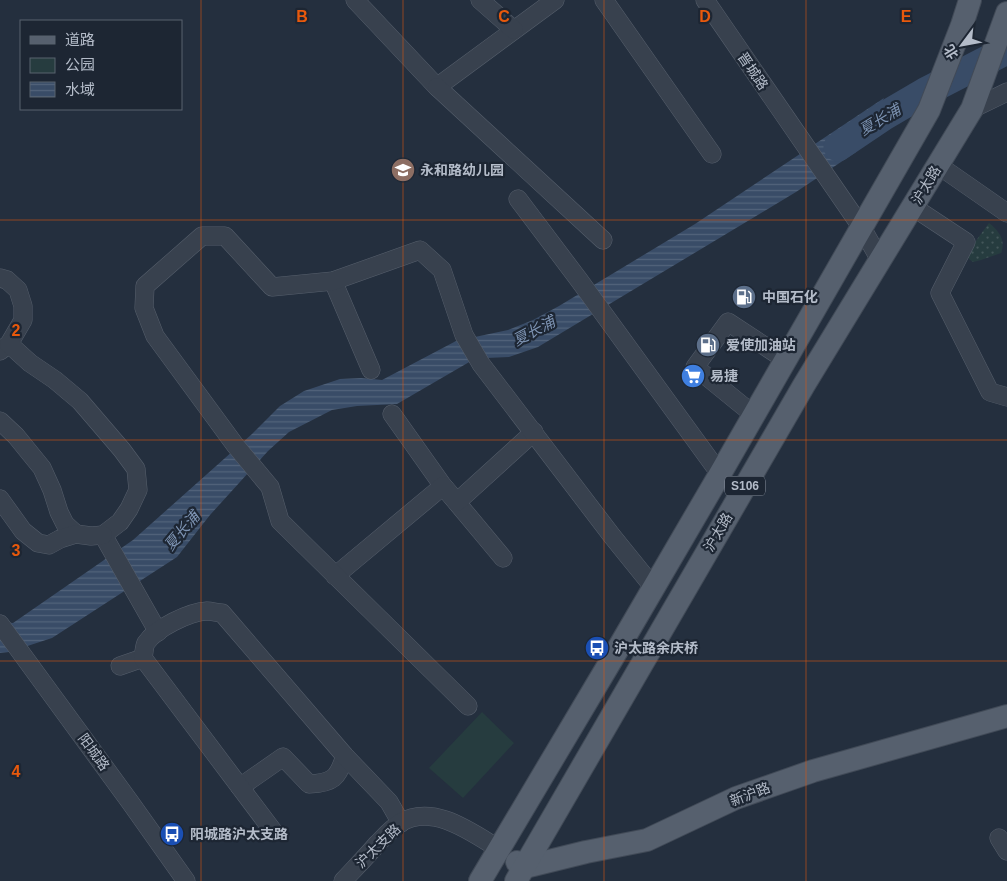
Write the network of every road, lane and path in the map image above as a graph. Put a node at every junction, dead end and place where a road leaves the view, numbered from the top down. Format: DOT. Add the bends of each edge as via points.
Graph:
graph roads {
  1 [pos="355,0"];
  2 [pos="480,0"];
  3 [pos="555,0"];
  4 [pos="604,0"];
  5 [pos="705,0"];
  6 [pos="970,0"];
  7 [pos="1006,15"];
  8 [pos="514,30"];
  9 [pos="437,87"];
  10 [pos="1007,92"];
  11 [pos="972,109"];
  12 [pos="712,154"];
  13 [pos="938,166"];
  14 [pos="518,199"];
  15 [pos="913,207"];
  16 [pos="1007,213"];
  17 [pos="862,228"];
  18 [pos="602,240"];
  19 [pos="880,260"];
  20 [pos="0,278"];
  21 [pos="333,281"];
  22 [pos="4,348"];
  23 [pos="786,360"];
  24 [pos="371,370"];
  25 [pos="1007,397"];
  26 [pos="392,414"];
  27 [pos="754,415"];
  28 [pos="0,421"];
  29 [pos="534,432"];
  30 [pos="720,474"];
  31 [pos="443,486"];
  32 [pos="0,499"];
  33 [pos="457,502"];
  34 [pos="76,534"];
  35 [pos="106,540"];
  36 [pos="502,558"];
  37 [pos="335,576"];
  38 [pos="654,588"];
  39 [pos="0,624"];
  40 [pos="158,632"];
  41 [pos="143,658"];
  42 [pos="120,666"];
  43 [pos="468,706"];
  44 [pos="1007,716"];
  45 [pos="345,756"];
  46 [pos="240,787"];
  47 [pos="401,823"];
  48 [pos="273,831"];
  49 [pos="499,849"];
  50 [pos="520,874"];
  51 [pos="186,881"];
  52 [pos="343,881"];
  53 [pos="480,881"];
  1 -- 9 [label="street"];
  2 -- 8 [label="street"];
  3 -- 8 [label="street"];
  4 -- 12 [label="street"];
  5 -- 17 [label="street, 晋城路"];
  6 -- 17 [label="main road, 沪太路 / S106" via="929,110"];
  7 -- 11 [label="main road, S106"];
  8 -- 9 [label="street"];
  9 -- 18 [label="street"];
  10 -- 11 [label="street"];
  11 -- 13 [label="main road, 沪太路 / S106"];
  13 -- 15 [label="main road, 沪太路 / S106"];
  13 -- 16 [label="street"];
  14 -- 30 [label="street"];
  15 -- 19 [label="main road, 沪太路 / S106"];
  15 -- 25 [label="street" via="966,242 940,293 990,392"];
  17 -- 19 [label="street"];
  17 -- 23 [label="main road, 沪太路 / S106"];
  19 -- 50 [label="main road, 沪太路 / S106" via="799,393"];
  20 -- 22 [label="street" via="18,290 23,306 23,320"];
  21 -- 24 [label="street"];
  21 -- 29 [label="street" via="420,250 442,270 464,335 481,364"];
  21 -- 37 [label="street" via="272,287 225,236 202,236 146,286 144,308 154,336 270,487 280,521"];
  22 -- 35 [label="street" via="55,380 80,401 136,469 138,490 129,509"];
  23 -- 27 [label="main road, 沪太路 / S106"];
  23 -- 27 [label="street" via="728,322 695,367"];
  26 -- 31 [label="street"];
  27 -- 30 [label="main road, 沪太路 / S106"];
  28 -- 34 [label="street" via="42,468 65,524"];
  29 -- 33 [label="street"];
  29 -- 38 [label="street"];
  30 -- 38 [label="main road, 沪太路 / S106"];
  31 -- 33 [label="street"];
  31 -- 37 [label="street"];
  32 -- 34 [label="street" via="23,531 38,543 49,545"];
  33 -- 36 [label="street"];
  34 -- 35 [label="street"];
  35 -- 40 [label="street"];
  37 -- 43 [label="street"];
  38 -- 49 [label="main road, 沪太路 / S106"];
  39 -- 51 [label="street, 阳城路"];
  40 -- 41 [label="street" via="145,644"];
  40 -- 45 [label="street" via="193,613 222,613"];
  41 -- 42 [label="street"];
  41 -- 46 [label="street"];
  44 -- 50 [label="main road, 新沪路" via="813,771 736,798 647,840 586,852"];
  45 -- 46 [label="street" via="341,769 324,784 310,784 283,757"];
  45 -- 47 [label="street" via="388,802"];
  46 -- 48 [label="street"];
  47 -- 49 [label="street, 沪太支路" via="414,818 446,820"];
  47 -- 52 [label="street, 沪太支路"];
  49 -- 50 [label="main road"];
  49 -- 53 [label="main road, 沪太路 / S106"];
}
